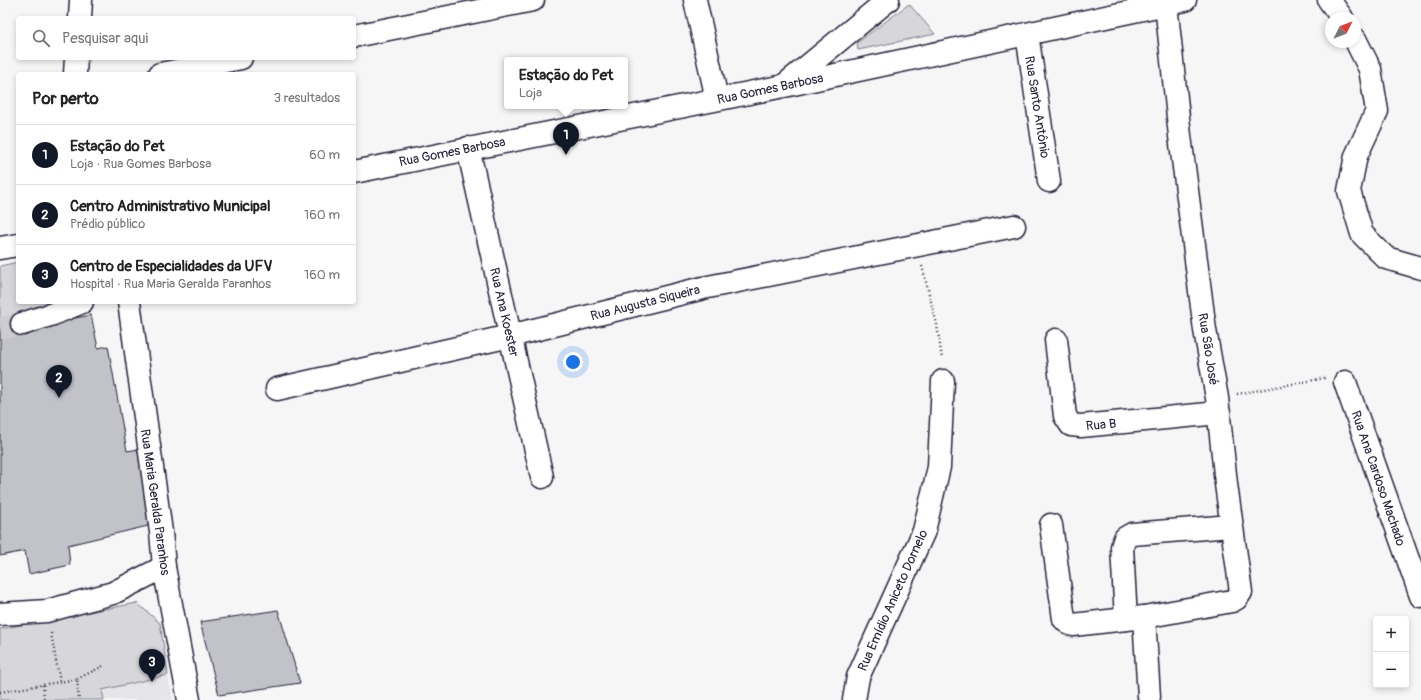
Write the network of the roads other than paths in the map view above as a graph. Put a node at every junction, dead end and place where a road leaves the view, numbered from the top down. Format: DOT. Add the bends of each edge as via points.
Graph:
graph roads {
  1 [pos="81,0"];
  2 [pos="533,0"];
  3 [pos="695,0"];
  4 [pos="888,0"];
  5 [pos="1329,0"];
  6 [pos="1176,2"];
  7 [pos="1338,12"];
  8 [pos="80,16"];
  9 [pos="1027,34"];
  10 [pos="356,36"];
  11 [pos="1360,48"];
  12 [pos="76,60"];
  13 [pos="231,60"];
  14 [pos="75,72"];
  15 [pos="171,72"];
  16 [pos="784,86"];
  17 [pos="717,99"];
  18 [pos="468,148"];
  19 [pos="356,172"];
  20 [pos="1049,181"];
  21 [pos="1014,226"];
  22 [pos="16,245"];
  23 [pos="0,248"];
  24 [pos="1421,268"];
  25 [pos="77,304"];
  26 [pos="128,304"];
  27 [pos="22,324"];
  28 [pos="510,336"];
  29 [pos="1056,340"];
  30 [pos="944,381"];
  31 [pos="1345,382"];
  32 [pos="277,389"];
  33 [pos="1218,405"];
  34 [pos="542,477"];
  35 [pos="1051,525"];
  36 [pos="1231,526"];
  37 [pos="164,568"];
  38 [pos="1421,596"];
  39 [pos="0,614"];
  40 [pos="1135,618"];
  41 [pos="1149,697"];
  42 [pos="190,700"];
  43 [pos="854,700"];
  1 -- 8 [label="street"];
  2 -- 10 [label="street"];
  3 -- 17 [label="street"];
  4 -- 16 [label="street"];
  5 -- 7 [label="street"];
  6 -- 9 [label="street, Rua Gomes Barbosa"];
  6 -- 33 [label="street, Rua São José" via="1180,136 1205,330"];
  9 -- 16 [label="street, Rua Gomes Barbosa"];
  9 -- 20 [label="street, Rua Santo Antônio"];
  11 -- 24 [label="street" via="1370,69 1377,111 1356,156 1349,191 1362,234 1386,258"];
  12 -- 14 [label="street"];
  13 -- 15 [label="street"];
  16 -- 17 [label="street, Rua Gomes Barbosa"];
  17 -- 18 [label="street, Rua Gomes Barbosa"];
  18 -- 19 [label="street, Rua Gomes Barbosa"];
  18 -- 28 [label="street, Rua Ana Koester"];
  21 -- 28 [label="street, Rua Augusta Siqueira" via="703,288"];
  22 -- 23 [label="street"];
  25 -- 27 [label="street"];
  26 -- 37 [label="street, Rua Maria Geralda Paranhos"];
  28 -- 32 [label="street, Rua Augusta Siqueira"];
  28 -- 34 [label="street, Rua Ana Koester"];
  29 -- 33 [label="street, Rua B" via="1064,416 1071,425 1081,426"];
  30 -- 43 [label="street, Rua Emídio Aniceto Dornelo" via="939,467 924,531 858,678"];
  31 -- 38 [label="street, Rua Ana Cardoso Machado"];
  33 -- 36 [label="street, Rua São José"];
  35 -- 40 [label="street, Rua São José" via="1064,619 1073,625"];
  36 -- 40 [label="street, Rua São José" via="1241,592 1237,598"];
  36 -- 40 [label="street" via="1132,534 1125,538 1122,547"];
  37 -- 39 [label="street" via="113,593 47,611"];
  37 -- 42 [label="street, Rua Maria Geralda Paranhos"];
  40 -- 41 [label="street"];
}
